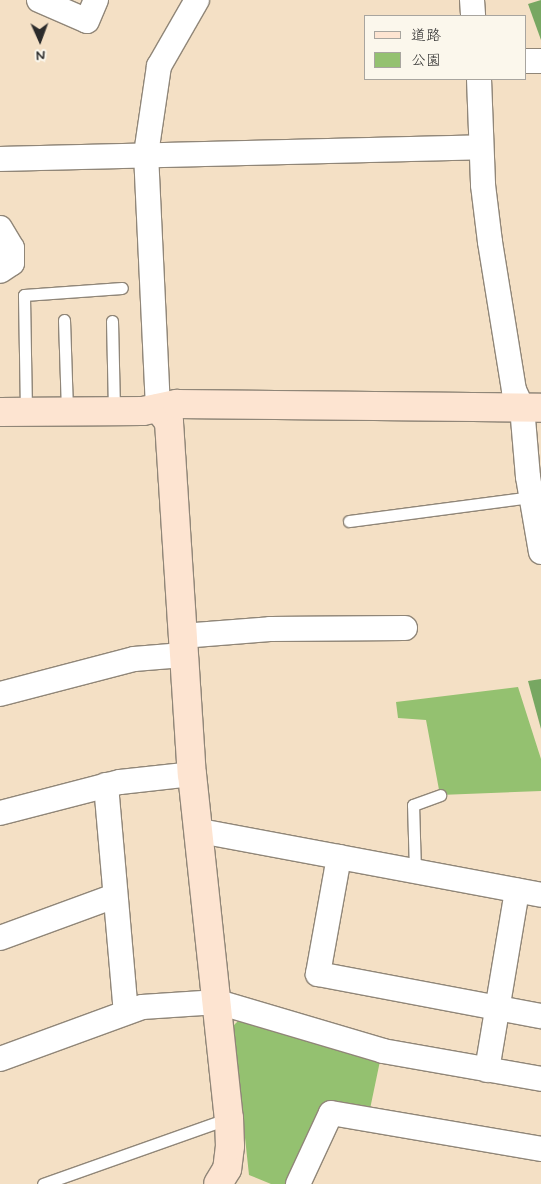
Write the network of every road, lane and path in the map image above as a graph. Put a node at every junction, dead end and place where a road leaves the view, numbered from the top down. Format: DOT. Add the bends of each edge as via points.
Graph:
graph roads {
  1 [pos="39,0"];
  2 [pos="96,0"];
  3 [pos="197,0"];
  4 [pos="472,0"];
  5 [pos="473,15"];
  6 [pos="526,61"];
  7 [pos="541,61"];
  8 [pos="479,80"];
  9 [pos="481,147"];
  10 [pos="146,154"];
  11 [pos="0,159"];
  12 [pos="0,228"];
  13 [pos="0,271"];
  14 [pos="122,288"];
  15 [pos="64,320"];
  16 [pos="112,321"];
  17 [pos="158,408"];
  18 [pos="532,408"];
  19 [pos="67,411"];
  20 [pos="114,411"];
  21 [pos="13,412"];
  22 [pos="532,497"];
  23 [pos="349,521"];
  24 [pos="539,524"];
  25 [pos="541,552"];
  26 [pos="405,628"];
  27 [pos="182,645"];
  28 [pos="0,694"];
  29 [pos="192,774"];
  30 [pos="106,785"];
  31 [pos="440,795"];
  32 [pos="0,813"];
  33 [pos="200,831"];
  34 [pos="339,857"];
  35 [pos="415,871"];
  36 [pos="517,890"];
  37 [pos="541,895"];
  38 [pos="115,896"];
  39 [pos="0,938"];
  40 [pos="218,1002"];
  41 [pos="497,1008"];
  42 [pos="126,1012"];
  43 [pos="541,1016"];
  44 [pos="0,1059"];
  45 [pos="487,1070"];
  46 [pos="541,1078"];
  47 [pos="229,1118"];
  48 [pos="541,1149"];
  49 [pos="43,1184"];
  50 [pos="218,1184"];
  51 [pos="298,1184"];
  1 -- 2 [label="street" via="87,20"];
  3 -- 10 [label="street" via="159,66"];
  4 -- 5 [label="street"];
  6 -- 7 [label="street"];
  8 -- 9 [label="street"];
  9 -- 10 [label="street"];
  9 -- 18 [label="street" via="490,242 514,390"];
  10 -- 11 [label="street"];
  10 -- 17 [label="street"];
  12 -- 13 [label="street" via="12,248 12,263"];
  14 -- 21 [label="lane" via="24,295"];
  15 -- 19 [label="lane"];
  16 -- 20 [label="lane"];
  17 -- 18 [label="street" via="177,404"];
  17 -- 20 [label="street"];
  17 -- 27 [label="street" via="169,422"];
  18 -- 22 [label="street"];
  19 -- 20 [label="street"];
  19 -- 21 [label="street"];
  22 -- 23 [label="lane"];
  22 -- 24 [label="street"];
  24 -- 25 [label="street"];
  26 -- 27 [label="street" via="270,629"];
  27 -- 28 [label="street"];
  27 -- 29 [label="street"];
  29 -- 30 [label="street"];
  29 -- 33 [label="street"];
  30 -- 32 [label="street"];
  30 -- 38 [label="street"];
  31 -- 35 [label="lane" via="413,805"];
  33 -- 34 [label="street"];
  33 -- 40 [label="street"];
  34 -- 35 [label="street"];
  34 -- 41 [label="street" via="318,974"];
  35 -- 36 [label="street"];
  36 -- 37 [label="street"];
  36 -- 41 [label="street"];
  38 -- 39 [label="street"];
  38 -- 42 [label="street"];
  40 -- 42 [label="street" via="142,1007"];
  40 -- 45 [label="street" via="383,1051"];
  40 -- 47 [label="street"];
  41 -- 43 [label="street"];
  41 -- 45 [label="street"];
  42 -- 44 [label="street"];
  45 -- 46 [label="street"];
  47 -- 49 [label="lane"];
  47 -- 50 [label="street" via="227,1169"];
  48 -- 51 [label="street" via="331,1113"];
}
